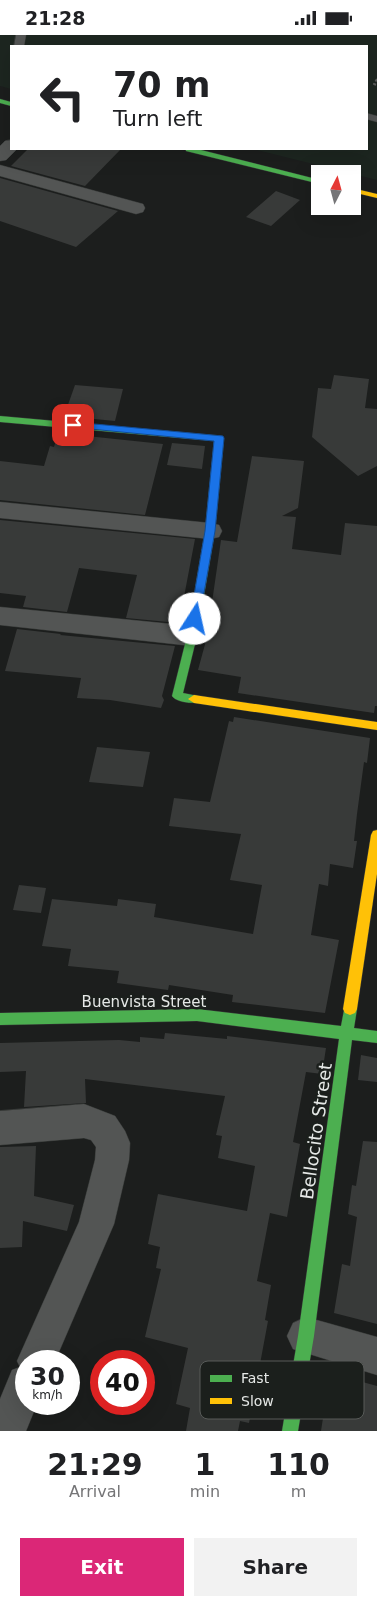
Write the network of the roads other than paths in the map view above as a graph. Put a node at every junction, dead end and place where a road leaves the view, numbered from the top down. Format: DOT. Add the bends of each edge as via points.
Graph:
graph roads {
  1 [pos="10,146"];
  2 [pos="193,150"];
  3 [pos="0,156"];
  4 [pos="0,170"];
  5 [pos="311,180"];
  6 [pos="361,192"];
  7 [pos="377,196"];
  8 [pos="136,208"];
  9 [pos="0,419"];
  10 [pos="0,510"];
  11 [pos="210,531"];
  12 [pos="0,616"];
  13 [pos="192,636"];
  14 [pos="377,726"];
  15 [pos="377,835"];
  16 [pos="0,1019"];
  17 [pos="346,1032"];
  18 [pos="377,1037"];
  19 [pos="0,1129"];
  20 [pos="306,1336"];
  21 [pos="41,1350"];
  22 [pos="377,1356"];
  23 [pos="302,1361"];
  24 [pos="15,1410"];
  25 [pos="6,1431"];
  1 -- 3 [label="street"];
  2 -- 5 [label="street"];
  4 -- 8 [label="street"];
  6 -- 7 [label="street"];
  9 -- 11 [label="street" via="219,438"];
  10 -- 11 [label="street"];
  11 -- 13 [label="street"];
  12 -- 13 [label="street"];
  13 -- 14 [label="street" via="177,696"];
  15 -- 17 [label="street, Bellocito Street"];
  16 -- 17 [label="street, Buenvista Street" via="197,1015"];
  17 -- 18 [label="street, Buenvista Street"];
  17 -- 20 [label="street, Bellocito Street"];
  19 -- 21 [label="street" via="84,1121 103,1128 112,1143 112,1159 96,1224"];
  20 -- 22 [label="street"];
  20 -- 23 [label="street, Bellocito Street"];
  24 -- 25 [label="street"];
}
